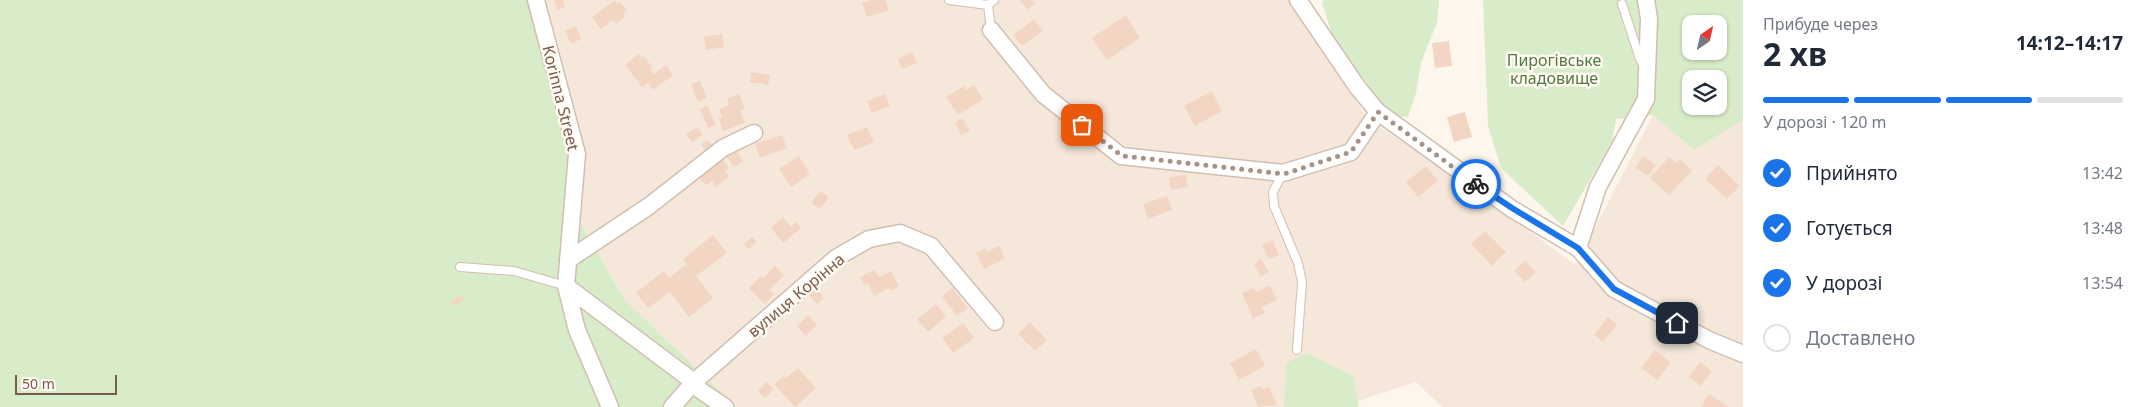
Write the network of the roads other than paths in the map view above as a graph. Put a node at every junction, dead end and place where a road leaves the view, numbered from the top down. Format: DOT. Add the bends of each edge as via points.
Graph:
graph roads {
  1 [pos="536,0"];
  2 [pos="949,0"];
  3 [pos="1298,0"];
  4 [pos="1646,0"];
  5 [pos="991,3"];
  6 [pos="1622,4"];
  7 [pos="992,30"];
  8 [pos="1648,69"];
  9 [pos="1378,112"];
  10 [pos="754,133"];
  11 [pos="1284,174"];
  12 [pos="1578,248"];
  13 [pos="568,260"];
  14 [pos="460,267"];
  15 [pos="566,286"];
  16 [pos="995,322"];
  17 [pos="1297,350"];
  18 [pos="1743,354"];
  19 [pos="694,382"];
  20 [pos="610,407"];
  21 [pos="672,407"];
  22 [pos="726,407"];
  1 -- 13 [label="street, Korinna Street" via="577,154"];
  2 -- 5 [label="lane"];
  3 -- 9 [label="street"];
  4 -- 8 [label="street" via="1650,18"];
  5 -- 7 [label="lane"];
  6 -- 8 [label="lane" via="1640,59"];
  7 -- 11 [label="street" via="1043,94 1122,156"];
  8 -- 12 [label="street" via="1646,99 1598,187"];
  9 -- 11 [label="street" via="1351,152"];
  9 -- 12 [label="street" via="1512,208"];
  10 -- 13 [label="street" via="723,148 649,206"];
  11 -- 17 [label="lane" via="1273,192 1274,206 1298,263 1302,282"];
  12 -- 18 [label="street" via="1614,289 1709,340"];
  13 -- 15 [label="street, Korinna Street"];
  14 -- 15 [label="lane" via="514,271"];
  15 -- 19 [label="street"];
  15 -- 20 [label="street, Korinna Street" via="576,330"];
  16 -- 19 [label="street, вулиця Корінна" via="931,246 900,233 877,237 836,258"];
  19 -- 21 [label="street, вулиця Корінна"];
  19 -- 22 [label="street" via="700,390"];
}
